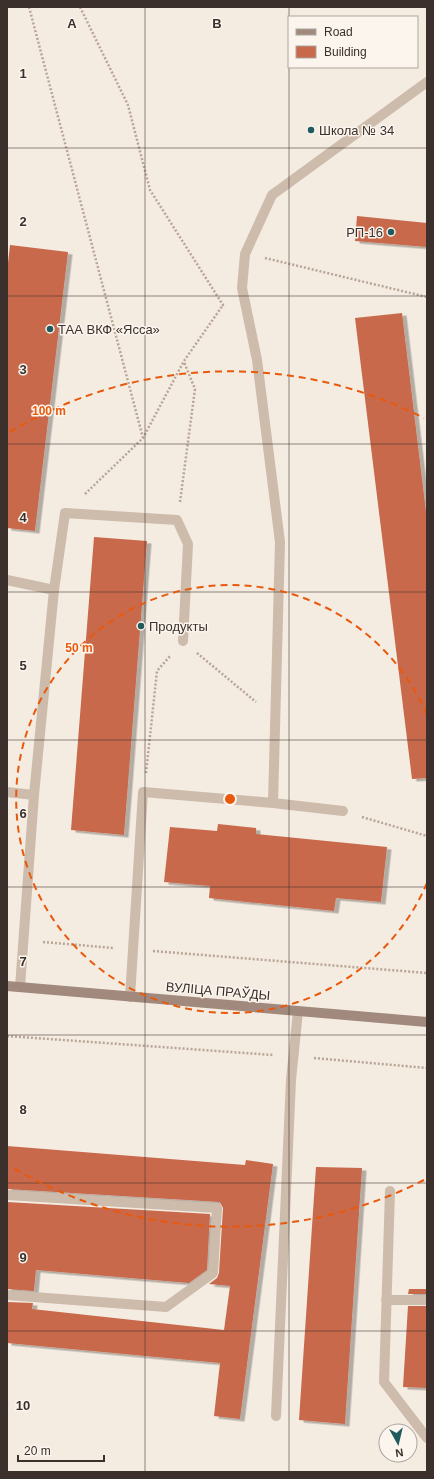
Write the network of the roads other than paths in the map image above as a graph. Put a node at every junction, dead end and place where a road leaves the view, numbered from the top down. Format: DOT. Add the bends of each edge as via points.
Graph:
graph roads {
  1 [pos="427,82"];
  2 [pos="7,580"];
  3 [pos="54,590"];
  4 [pos="183,641"];
  5 [pos="7,792"];
  6 [pos="34,795"];
  7 [pos="272,803"];
  8 [pos="343,811"];
  9 [pos="7,986"];
  10 [pos="20,987"];
  11 [pos="130,997"];
  12 [pos="298,1011"];
  13 [pos="427,1022"];
  14 [pos="390,1191"];
  15 [pos="7,1195"];
  16 [pos="7,1295"];
  17 [pos="386,1300"];
  18 [pos="427,1300"];
  19 [pos="276,1416"];
  20 [pos="427,1438"];
  1 -- 7 [label="lane" via="272,194 245,254 242,288 257,360 280,542"];
  2 -- 3 [label="lane"];
  3 -- 4 [label="lane" via="65,513 178,520 188,544"];
  3 -- 6 [label="lane"];
  5 -- 6 [label="lane"];
  6 -- 10 [label="lane"];
  7 -- 8 [label="lane"];
  7 -- 11 [label="lane" via="143,792"];
  9 -- 10 [label="main road, ВУЛІЦА ПРАЎДЫ"];
  10 -- 11 [label="main road, ВУЛІЦА ПРАЎДЫ"];
  11 -- 12 [label="main road, ВУЛІЦА ПРАЎДЫ"];
  12 -- 13 [label="main road, ВУЛІЦА ПРАЎДЫ"];
  12 -- 19 [label="lane" via="291,1080"];
  14 -- 17 [label="lane"];
  15 -- 16 [label="lane" via="217,1208 213,1273 166,1307"];
  17 -- 18 [label="lane"];
  17 -- 20 [label="lane" via="384,1382"];
}
